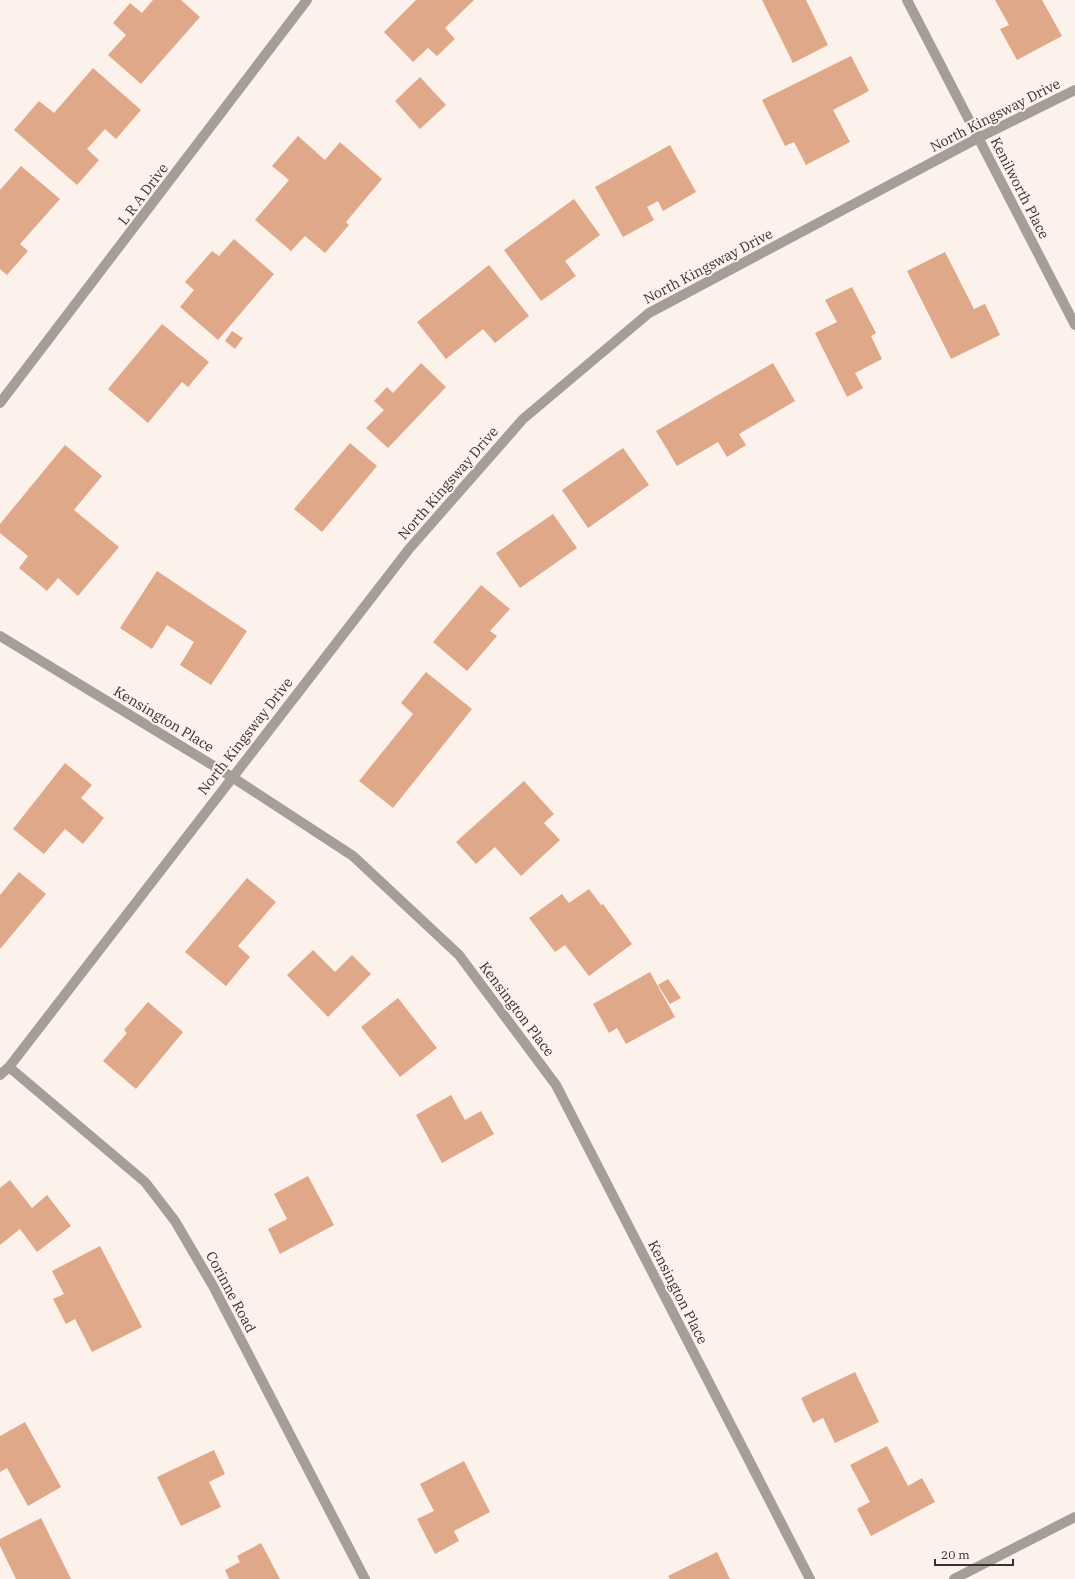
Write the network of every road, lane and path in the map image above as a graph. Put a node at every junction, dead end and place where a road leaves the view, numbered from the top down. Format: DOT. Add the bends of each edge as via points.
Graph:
graph roads {
  1 [pos="307,0"];
  2 [pos="907,0"];
  3 [pos="1075,90"];
  4 [pos="978,138"];
  5 [pos="1075,325"];
  6 [pos="0,403"];
  7 [pos="0,636"];
  8 [pos="232,776"];
  9 [pos="9,1067"];
  10 [pos="0,1075"];
  11 [pos="1075,1517"];
  12 [pos="365,1579"];
  13 [pos="810,1579"];
  14 [pos="954,1579"];
  1 -- 6 [label="street, L R A Drive"];
  2 -- 4 [label="street, Kenilworth Place"];
  3 -- 4 [label="street, North Kingsway Drive"];
  4 -- 5 [label="street, Kenilworth Place"];
  4 -- 8 [label="street, North Kingsway Drive" via="649,313 523,419 409,549"];
  7 -- 8 [label="street, Kensington Place"];
  8 -- 9 [label="street, North Kingsway Drive"];
  8 -- 13 [label="street, Kensington Place" via="352,856 459,954 556,1085"];
  9 -- 10 [label="street, North Kingsway Drive"];
  9 -- 12 [label="street, Corinne Road" via="146,1182 175,1220 213,1286"];
  11 -- 14 [label="street"];
}
